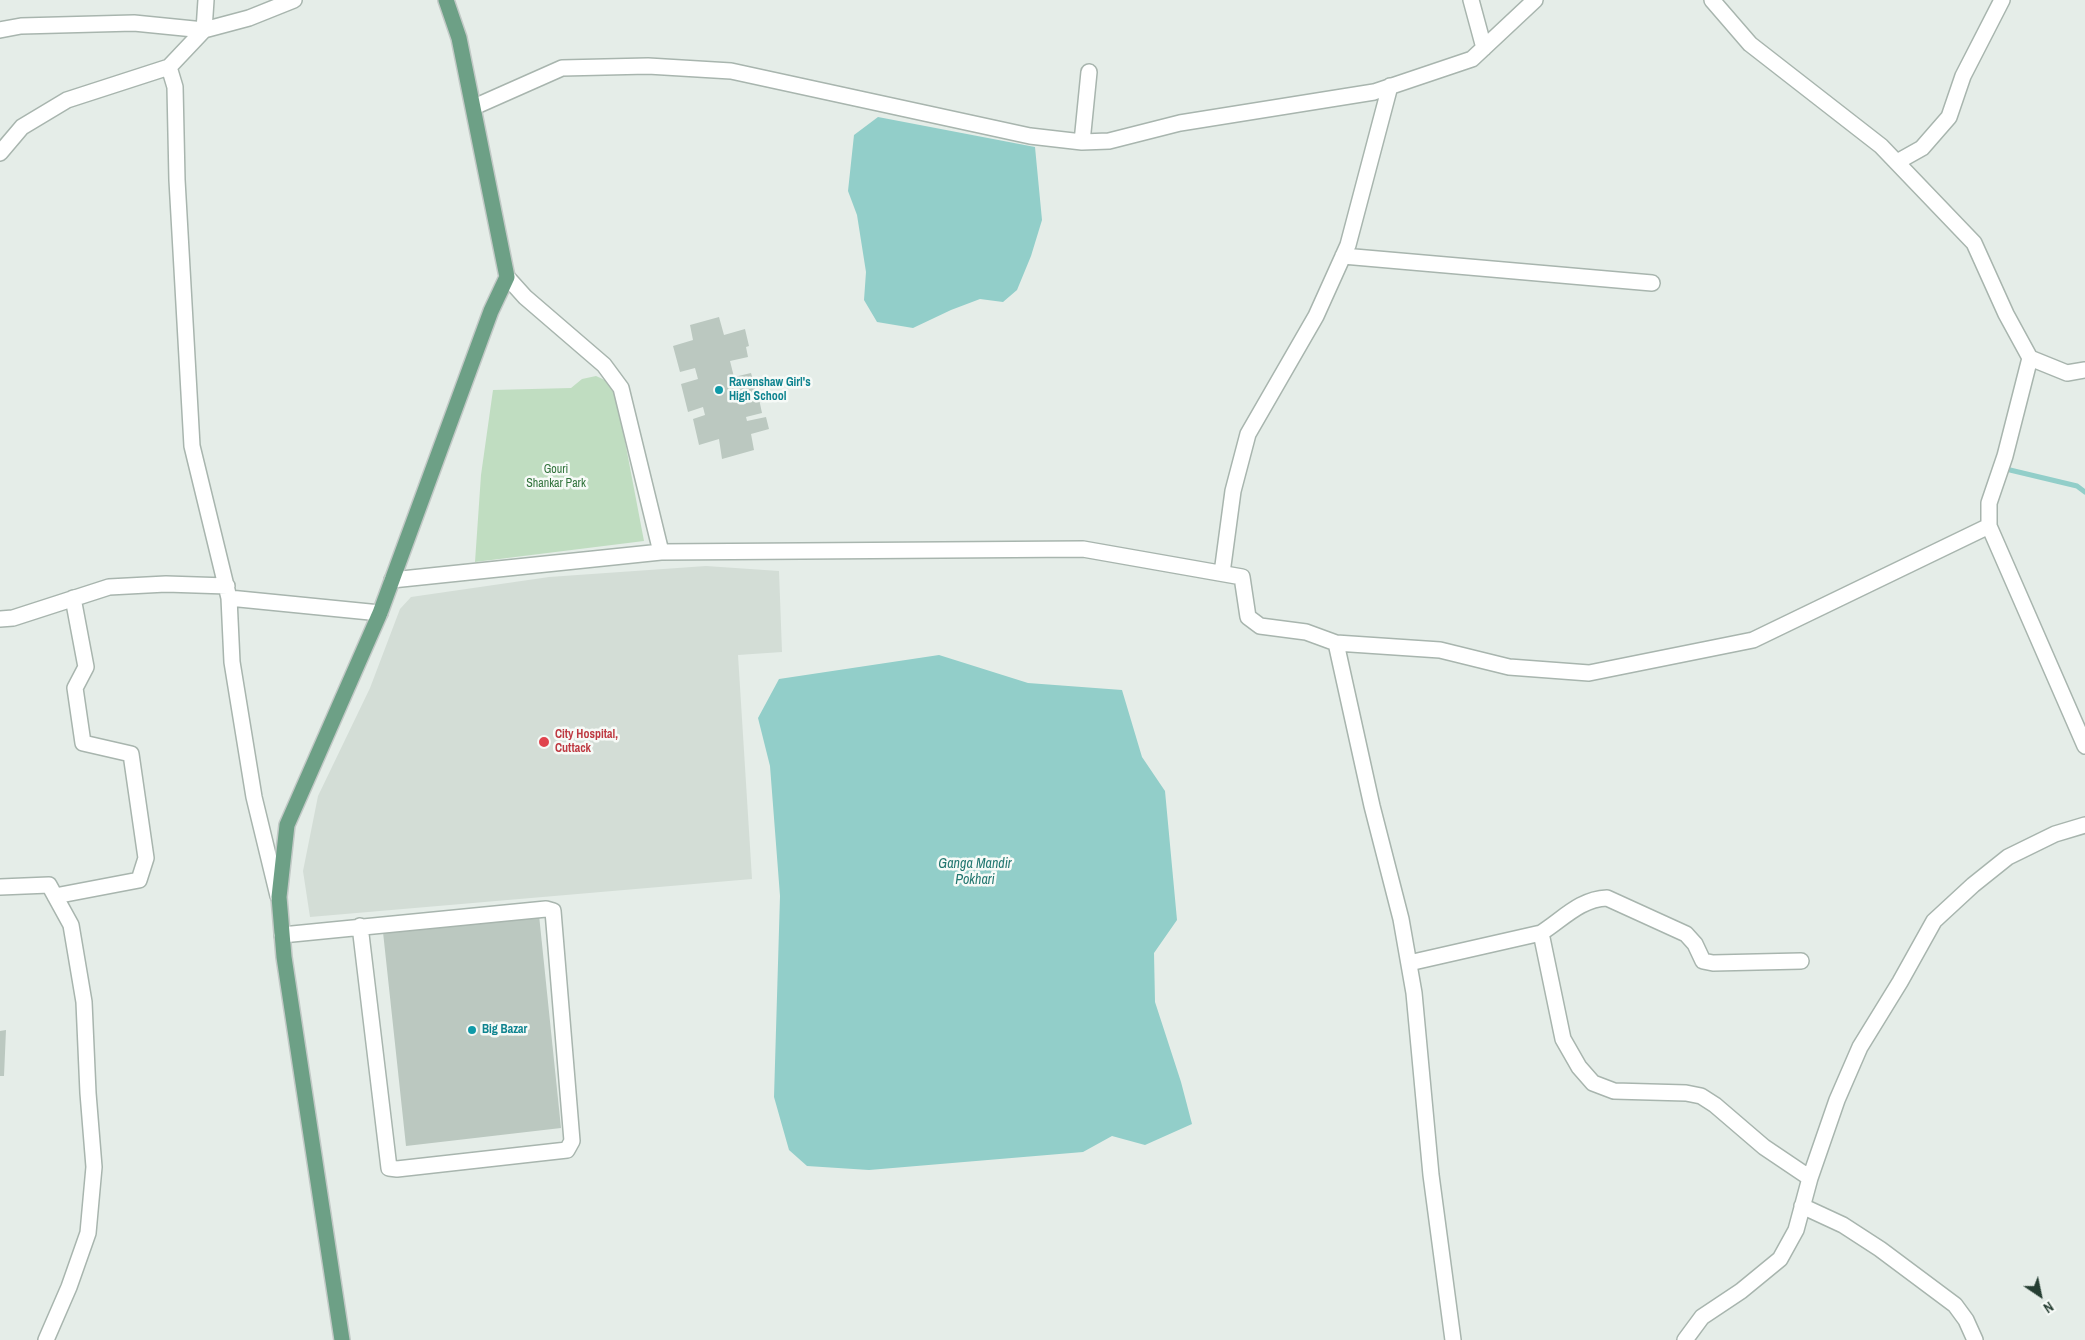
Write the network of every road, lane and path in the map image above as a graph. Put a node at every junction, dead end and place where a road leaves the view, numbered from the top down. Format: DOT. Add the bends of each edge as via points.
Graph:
graph roads {
  1 [pos="206,0"];
  2 [pos="294,0"];
  3 [pos="446,0"];
  4 [pos="1471,0"];
  5 [pos="1535,0"];
  6 [pos="1712,0"];
  7 [pos="2002,0"];
  8 [pos="0,30"];
  9 [pos="204,30"];
  10 [pos="1484,48"];
  11 [pos="169,67"];
  12 [pos="1089,72"];
  13 [pos="1390,86"];
  14 [pos="474,107"];
  15 [pos="1082,142"];
  16 [pos="0,153"];
  17 [pos="1897,162"];
  18 [pos="1343,256"];
  19 [pos="507,277"];
  20 [pos="1652,282"];
  21 [pos="2030,358"];
  22 [pos="2085,370"];
  23 [pos="1989,526"];
  24 [pos="661,552"];
  25 [pos="1222,573"];
  26 [pos="392,580"];
  27 [pos="228,592"];
  28 [pos="73,598"];
  29 [pos="380,614"];
  30 [pos="0,619"];
  31 [pos="1336,643"];
  32 [pos="2085,746"];
  33 [pos="2085,825"];
  34 [pos="0,887"];
  35 [pos="55,896"];
  36 [pos="278,897"];
  37 [pos="360,926"];
  38 [pos="1541,933"];
  39 [pos="282,935"];
  40 [pos="1801,961"];
  41 [pos="1409,963"];
  42 [pos="1810,1178"];
  43 [pos="1802,1206"];
  44 [pos="46,1340"];
  45 [pos="342,1340"];
  46 [pos="1453,1340"];
  47 [pos="1685,1340"];
  48 [pos="1975,1340"];
  1 -- 9 [label="street"];
  2 -- 9 [label="street" via="249,18"];
  3 -- 14 [label="main road" via="459,38"];
  4 -- 10 [label="street"];
  5 -- 10 [label="street"];
  6 -- 17 [label="street" via="1750,44 1882,146"];
  7 -- 17 [label="street" via="1963,76 1949,117 1922,148"];
  8 -- 9 [label="street" via="21,26 134,23"];
  9 -- 11 [label="street"];
  10 -- 13 [label="street" via="1472,59"];
  11 -- 16 [label="street" via="68,100 22,127"];
  11 -- 27 [label="street" via="175,87 192,446"];
  12 -- 15 [label="street"];
  13 -- 15 [label="street" via="1374,92 1180,123 1109,141"];
  13 -- 18 [label="street"];
  14 -- 15 [label="street" via="562,68 648,66 731,71 1030,136"];
  14 -- 19 [label="main road"];
  17 -- 21 [label="street" via="1974,244"];
  18 -- 20 [label="street"];
  18 -- 25 [label="street" via="1316,316 1248,434 1233,491"];
  19 -- 24 [label="street" via="525,297 604,365 621,388"];
  19 -- 26 [label="main road" via="491,311"];
  21 -- 22 [label="street" via="2067,373"];
  21 -- 23 [label="street" via="2005,456 1989,503"];
  23 -- 31 [label="street" via="1753,640 1589,673 1509,667 1440,650"];
  23 -- 32 [label="street"];
  24 -- 25 [label="street" via="1083,549"];
  24 -- 26 [label="street"];
  25 -- 31 [label="street" via="1242,577 1248,617 1260,626 1306,632"];
  26 -- 29 [label="main road"];
  27 -- 28 [label="street" via="166,584 109,587"];
  27 -- 29 [label="street"];
  27 -- 36 [label="street" via="232,662 254,797"];
  28 -- 30 [label="street" via="14,618"];
  28 -- 35 [label="street" via="86,667 74,688 83,743 131,754 146,858 139,880"];
  29 -- 36 [label="main road" via="286,825"];
  31 -- 41 [label="street"];
  33 -- 42 [label="street" via="2055,834 2008,858 1934,921 1860,1047 1837,1100"];
  34 -- 35 [label="street" via="49,885"];
  35 -- 44 [label="street" via="71,925 84,1002 94,1167 88,1233"];
  36 -- 39 [label="main road"];
  37 -- 37 [label="street" via="546,909 553,911 572,1141 566,1150 389,1168"];
  37 -- 39 [label="street"];
  38 -- 40 [label="street" via="1572,909 1596,898 1607,898 1686,934 1703,961 1713,964"];
  38 -- 41 [label="street"];
  38 -- 42 [label="street" via="1563,1039 1579,1067 1593,1083 1614,1092 1701,1096"];
  39 -- 45 [label="main road"];
  41 -- 46 [label="street" via="1431,1175"];
  42 -- 43 [label="street"];
  43 -- 47 [label="street" via="1796,1230 1780,1259 1742,1291 1702,1317"];
  43 -- 48 [label="street" via="1866,1240 1955,1304"];
}
